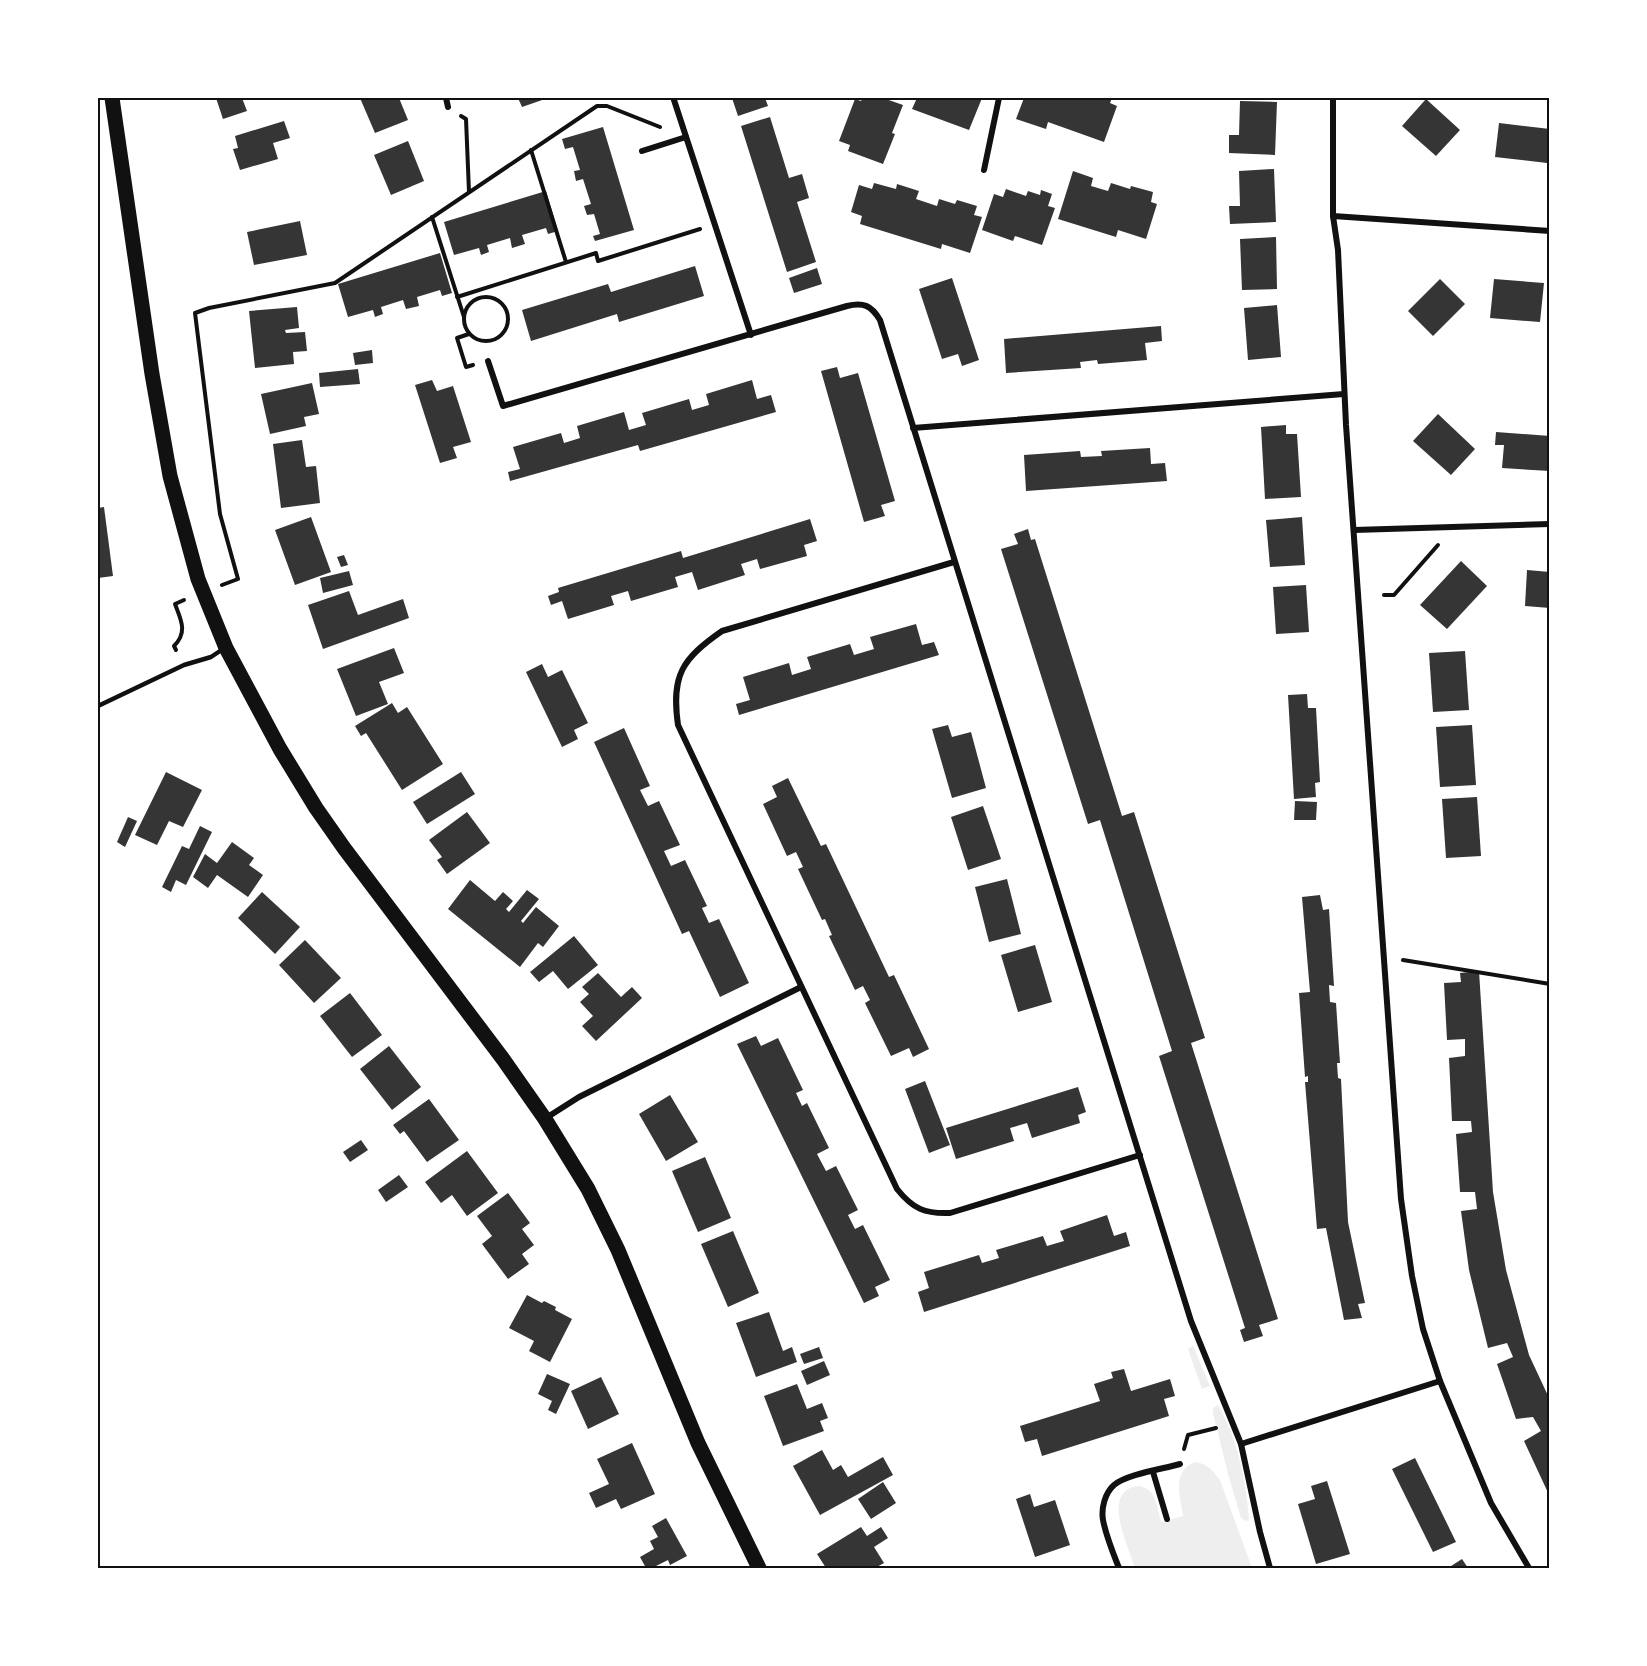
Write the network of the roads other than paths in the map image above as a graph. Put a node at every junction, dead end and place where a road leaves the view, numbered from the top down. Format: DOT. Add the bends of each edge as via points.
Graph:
graph roads {
  1 [pos="112,98"];
  2 [pos="446,98"];
  3 [pos="999,98"];
  4 [pos="1333,98"];
  5 [pos="674,100"];
  6 [pos="448,107"];
  7 [pos="686,137"];
  8 [pos="642,151"];
  9 [pos="984,170"];
  10 [pos="1333,216"];
  11 [pos="1550,231"];
  12 [pos="751,335"];
  13 [pos="488,361"];
  14 [pos="1344,394"];
  15 [pos="913,428"];
  16 [pos="1550,524"];
  17 [pos="1354,530"];
  18 [pos="954,562"];
  19 [pos="226,648"];
  20 [pos="98,706"];
  21 [pos="801,987"];
  22 [pos="545,1119"];
  23 [pos="1140,1155"];
  24 [pos="1440,1381"];
  25 [pos="1241,1444"];
  26 [pos="1180,1464"];
  27 [pos="1153,1472"];
  28 [pos="1167,1519"];
  29 [pos="759,1569"];
  30 [pos="1119,1569"];
  31 [pos="1270,1569"];
  32 [pos="1529,1569"];
  1 -- 19 [label="main road" via="170,476 198,579"];
  2 -- 6 [label="street"];
  3 -- 9 [label="street"];
  4 -- 10 [label="street"];
  5 -- 7 [label="street"];
  7 -- 8 [label="street"];
  7 -- 12 [label="street"];
  10 -- 11 [label="street"];
  10 -- 14 [label="street"];
  12 -- 13 [label="street" via="503,406"];
  12 -- 15 [label="street" via="856,303 867,304 880,320"];
  14 -- 15 [label="street"];
  14 -- 17 [label="street"];
  15 -- 18 [label="street"];
  16 -- 17 [label="street"];
  17 -- 24 [label="street" via="1401,1199 1423,1329"];
  18 -- 21 [label="street" via="722,631 700,646 677,681 678,725"];
  18 -- 23 [label="street"];
  19 -- 20 [label="lane"];
  19 -- 22 [label="main road" via="316,808"];
  21 -- 22 [label="street" via="579,1097"];
  21 -- 23 [label="street" via="897,1189 920,1210 950,1213"];
  22 -- 29 [label="main road" via="588,1189 618,1250 698,1443"];
  23 -- 25 [label="street" via="1191,1321"];
  24 -- 25 [label="street"];
  24 -- 32 [label="street" via="1491,1503"];
  25 -- 31 [label="street"];
  26 -- 27 [label="street"];
  27 -- 28 [label="street"];
  27 -- 30 [label="street" via="1114,1485 1102,1507"];
}
